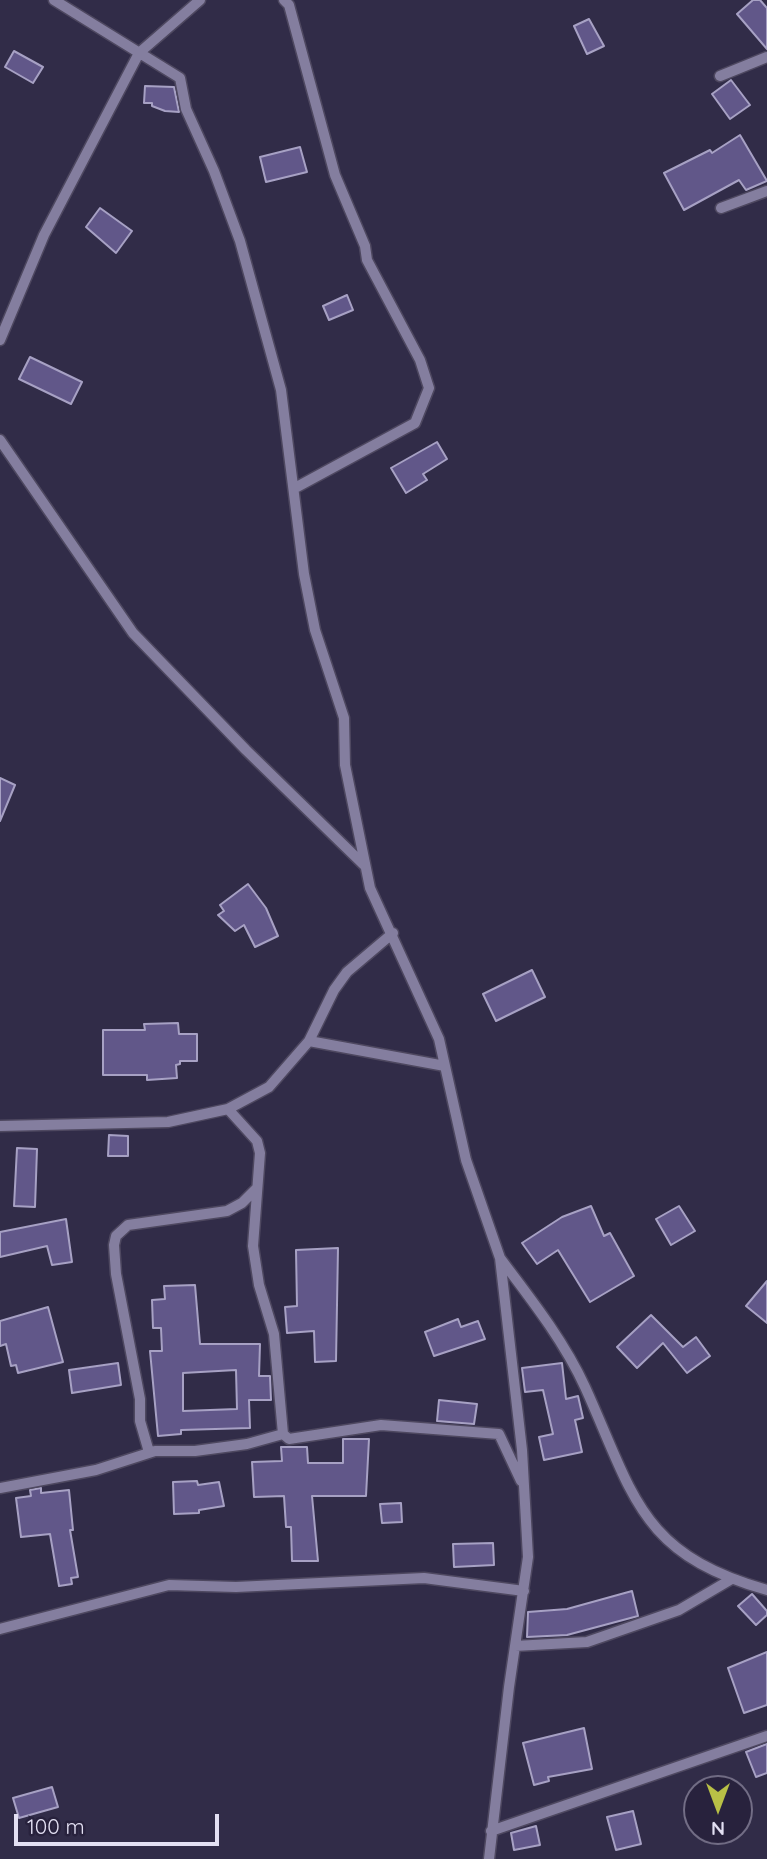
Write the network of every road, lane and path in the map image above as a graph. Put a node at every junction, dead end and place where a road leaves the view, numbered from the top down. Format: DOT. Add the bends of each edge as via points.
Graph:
graph roads {
  1 [pos="54,0"];
  2 [pos="200,0"];
  3 [pos="284,0"];
  4 [pos="139,53"];
  5 [pos="767,57"];
  6 [pos="720,76"];
  7 [pos="767,191"];
  8 [pos="721,208"];
  9 [pos="0,340"];
  10 [pos="0,440"];
  11 [pos="295,488"];
  12 [pos="364,865"];
  13 [pos="393,933"];
  14 [pos="309,1041"];
  15 [pos="445,1066"];
  16 [pos="228,1109"];
  17 [pos="0,1126"];
  18 [pos="256,1189"];
  19 [pos="500,1258"];
  20 [pos="283,1434"];
  21 [pos="149,1452"];
  22 [pos="524,1486"];
  23 [pos="0,1488"];
  24 [pos="730,1580"];
  25 [pos="767,1590"];
  26 [pos="524,1591"];
  27 [pos="0,1629"];
  28 [pos="515,1647"];
  29 [pos="767,1735"];
  30 [pos="491,1831"];
  31 [pos="489,1859"];
  1 -- 4 [label="street"];
  2 -- 4 [label="street"];
  3 -- 11 [label="street" via="335,175 368,260 420,360 429,388 415,423"];
  4 -- 9 [label="street" via="44,235"];
  4 -- 11 [label="street" via="180,78 186,109 240,241 281,390"];
  5 -- 6 [label="street"];
  7 -- 8 [label="street"];
  10 -- 12 [label="street" via="133,633"];
  11 -- 12 [label="street" via="315,631 344,718 345,765"];
  12 -- 13 [label="street" via="370,888"];
  13 -- 14 [label="street" via="347,972"];
  13 -- 15 [label="street" via="439,1039"];
  14 -- 15 [label="street"];
  14 -- 16 [label="street" via="269,1087"];
  15 -- 19 [label="street" via="466,1160"];
  16 -- 17 [label="street" via="168,1122"];
  16 -- 18 [label="street" via="257,1141 261,1170"];
  18 -- 20 [label="street" via="253,1246 274,1334"];
  18 -- 21 [label="street" via="227,1212 128,1225 116,1236 121,1308"];
  19 -- 22 [label="street"];
  19 -- 24 [label="street" via="544,1317 584,1385 612,1454 651,1526 684,1554"];
  20 -- 21 [label="street" via="195,1451"];
  20 -- 22 [label="street" via="289,1439 381,1425 499,1434"];
  21 -- 23 [label="street" via="96,1470"];
  22 -- 26 [label="street" via="528,1557"];
  24 -- 25 [label="street"];
  24 -- 28 [label="street" via="679,1610 587,1642"];
  26 -- 27 [label="street" via="424,1578 236,1587 169,1585"];
  26 -- 28 [label="street"];
  28 -- 30 [label="street"];
  29 -- 30 [label="street"];
  30 -- 31 [label="street"];
}
